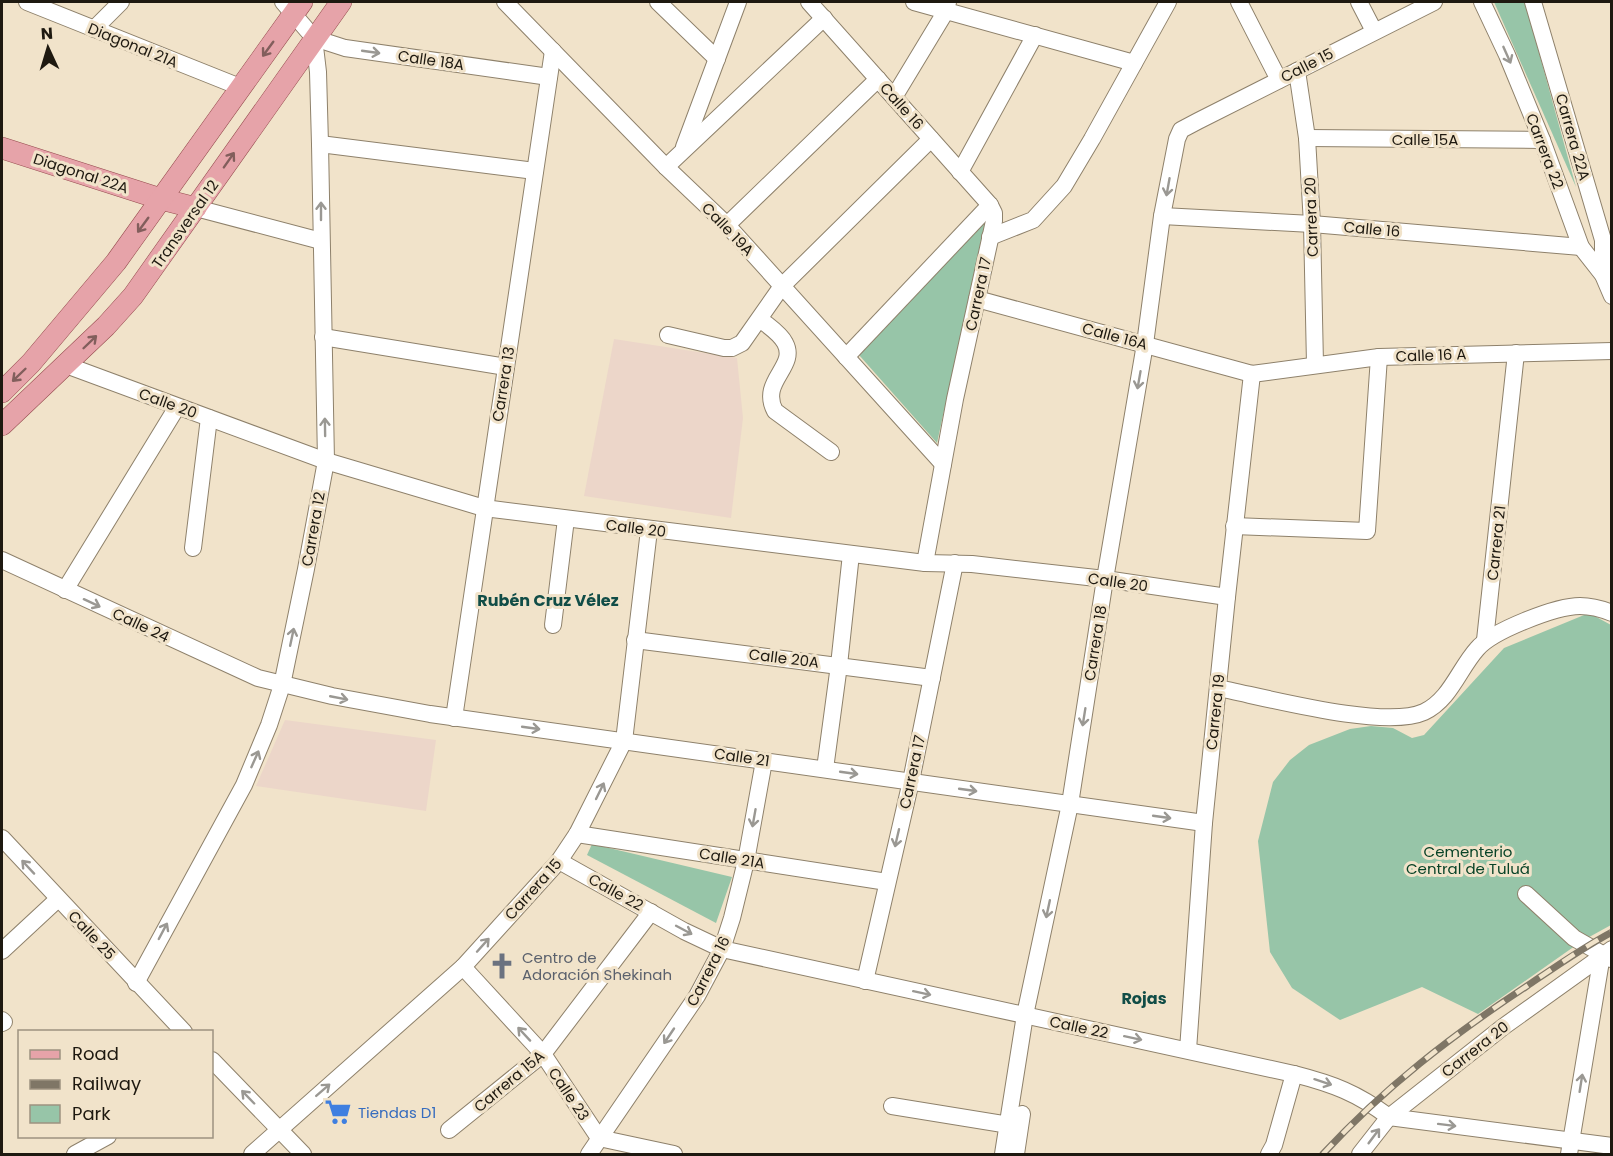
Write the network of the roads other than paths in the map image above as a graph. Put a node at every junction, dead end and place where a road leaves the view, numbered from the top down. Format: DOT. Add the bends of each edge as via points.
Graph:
graph roads {
  1 [pos="27,2"];
  2 [pos="121,2"];
  3 [pos="341,2"];
  4 [pos="505,2"];
  5 [pos="658,2"];
  6 [pos="738,2"];
  7 [pos="809,2"];
  8 [pos="914,2"];
  9 [pos="1168,2"];
  10 [pos="1239,2"];
  11 [pos="1359,2"];
  12 [pos="1434,2"];
  13 [pos="1482,2"];
  14 [pos="1533,2"];
  15 [pos="293,5"];
  16 [pos="947,6"];
  17 [pos="824,18"];
  18 [pos="94,29"];
  19 [pos="1374,31"];
  20 [pos="1035,35"];
  21 [pos="314,38"];
  22 [pos="553,51"];
  23 [pos="717,59"];
  24 [pos="1134,63"];
  25 [pos="1297,71"];
  26 [pos="549,77"];
  27 [pos="878,79"];
  28 [pos="1279,80"];
  29 [pos="240,87"];
  30 [pos="894,97"];
  31 [pos="1181,130"];
  32 [pos="1308,138"];
  33 [pos="931,139"];
  34 [pos="1542,140"];
  35 [pos="320,144"];
  36 [pos="2,148"];
  37 [pos="682,152"];
  38 [pos="666,167"];
  39 [pos="535,171"];
  40 [pos="960,172"];
  41 [pos="161,199"];
  42 [pos="196,208"];
  43 [pos="992,209"];
  44 [pos="1162,216"];
  45 [pos="1312,224"];
  46 [pos="727,225"];
  47 [pos="990,237"];
  48 [pos="321,241"];
  49 [pos="1581,248"];
  50 [pos="782,286"];
  51 [pos="1608,286"];
  52 [pos="977,298"];
  53 [pos="760,319"];
  54 [pos="668,335"];
  55 [pos="323,337"];
  56 [pos="1145,344"];
  57 [pos="1611,351"];
  58 [pos="1516,353"];
  59 [pos="846,357"];
  60 [pos="1379,357"];
  61 [pos="1316,364"];
  62 [pos="66,365"];
  63 [pos="506,367"];
  64 [pos="1252,374"];
  65 [pos="2,392"];
  66 [pos="177,407"];
  67 [pos="209,418"];
  68 [pos="2,425"];
  69 [pos="831,452"];
  70 [pos="326,461"];
  71 [pos="943,464"];
  72 [pos="484,508"];
  73 [pos="567,519"];
  74 [pos="1234,526"];
  75 [pos="649,530"];
  76 [pos="193,548"];
  77 [pos="851,554"];
  78 [pos="2,560"];
  79 [pos="955,562"];
  80 [pos="925,563"];
  81 [pos="1105,579"];
  82 [pos="65,590"];
  83 [pos="1227,597"];
  84 [pos="1611,613"];
  85 [pos="553,625"];
  86 [pos="635,640"];
  87 [pos="1485,640"];
  88 [pos="839,665"];
  89 [pos="932,678"];
  90 [pos="282,685"];
  91 [pos="1218,688"];
  92 [pos="454,718"];
  93 [pos="624,741"];
  94 [pos="764,760"];
  95 [pos="825,769"];
  96 [pos="911,781"];
  97 [pos="1070,804"];
  98 [pos="1204,823"];
  99 [pos="577,834"];
  100 [pos="2,838"];
  101 [pos="559,861"];
  102 [pos="746,861"];
  103 [pos="887,882"];
  104 [pos="1526,894"];
  105 [pos="58,898"];
  106 [pos="651,912"];
  107 [pos="722,949"];
  108 [pos="2,951"];
  109 [pos="1608,954"];
  110 [pos="463,967"];
  111 [pos="864,981"];
  112 [pos="136,983"];
  113 [pos="1031,1019"];
  114 [pos="182,1030"];
  115 [pos="1188,1050"];
  116 [pos="543,1054"];
  117 [pos="1294,1074"];
  118 [pos="218,1076"];
  119 [pos="892,1106"];
  120 [pos="1389,1117"];
  121 [pos="1009,1125"];
  122 [pos="279,1129"];
  123 [pos="450,1130"];
  124 [pos="106,1138"];
  125 [pos="599,1138"];
  126 [pos="1611,1146"];
  127 [pos="1570,1148"];
  128 [pos="75,1155"];
  129 [pos="252,1155"];
  130 [pos="303,1155"];
  131 [pos="589,1155"];
  132 [pos="674,1155"];
  133 [pos="1003,1155"];
  134 [pos="1016,1155"];
  135 [pos="1269,1155"];
  136 [pos="1360,1155"];
  1 -- 18 [label="street, Diagonal 21A"];
  2 -- 18 [label="street"];
  3 -- 21 [label="main road, Transversal 12"];
  4 -- 22 [label="street, Calle 19A"];
  5 -- 23 [label="street"];
  6 -- 23 [label="street"];
  7 -- 17 [label="street, Calle 16"];
  8 -- 16 [label="street"];
  9 -- 24 [label="street, Carrera 17"];
  10 -- 28 [label="street"];
  11 -- 19 [label="street"];
  12 -- 19 [label="street, Calle 15"];
  13 -- 34 [label="street, Carrera 22, one-way"];
  14 -- 51 [label="street, Carrera 22A" via="1603,240"];
  15 -- 21 [label="street"];
  15 -- 29 [label="main road, one-way"];
  16 -- 20 [label="street"];
  16 -- 30 [label="street"];
  17 -- 27 [label="street, Calle 16"];
  17 -- 37 [label="street"];
  18 -- 29 [label="street, Diagonal 21A"];
  19 -- 25 [label="street, Calle 15"];
  20 -- 24 [label="street"];
  20 -- 40 [label="street"];
  21 -- 26 [label="street, Calle 18A, one-way" via="345,48"];
  21 -- 35 [label="street, Carrera 12"];
  42 -- 21 [label="main road, Transversal 12, one-way"];
  22 -- 26 [label="street, Carrera 13"];
  22 -- 38 [label="street, Calle 19A"];
  23 -- 37 [label="street"];
  24 -- 47 [label="street, Carrera 17" via="1064,186 1033,220"];
  25 -- 28 [label="street, Calle 15"];
  25 -- 32 [label="street, Carrera 20"];
  26 -- 39 [label="street, Carrera 13"];
  27 -- 30 [label="street, Calle 16"];
  27 -- 46 [label="street"];
  28 -- 31 [label="street, Calle 15"];
  29 -- 41 [label="main road"];
  30 -- 33 [label="street, Calle 16"];
  31 -- 44 [label="street, Carrera 18, one-way"];
  32 -- 34 [label="street, Calle 15A"];
  32 -- 45 [label="street, Carrera 20"];
  33 -- 40 [label="street, Calle 16"];
  33 -- 50 [label="street"];
  34 -- 49 [label="street, Carrera 22"];
  35 -- 39 [label="street"];
  48 -- 35 [label="street, Carrera 12, one-way"];
  36 -- 41 [label="main road, Diagonal 22A"];
  37 -- 38 [label="street"];
  38 -- 46 [label="street, Calle 19A"];
  39 -- 63 [label="street, Carrera 13"];
  40 -- 43 [label="street, Calle 16"];
  41 -- 42 [label="main road, Diagonal 22A"];
  41 -- 65 [label="main road, one-way" via="74,314"];
  42 -- 48 [label="street"];
  62 -- 42 [label="main road, Transversal 12, one-way" via="133,296"];
  43 -- 47 [label="street, Carrera 17"];
  43 -- 59 [label="street"];
  44 -- 45 [label="street, Calle 16"];
  44 -- 56 [label="street, Carrera 18"];
  45 -- 49 [label="street, Calle 16"];
  45 -- 61 [label="street, Carrera 20"];
  46 -- 50 [label="street, Calle 19A"];
  47 -- 52 [label="street, Carrera 17"];
  48 -- 55 [label="street, Carrera 12"];
  49 -- 51 [label="street, Carrera 22"];
  50 -- 53 [label="street"];
  50 -- 59 [label="street, Calle 19A"];
  52 -- 56 [label="street, Calle 16A"];
  52 -- 71 [label="street, Carrera 17"];
  53 -- 54 [label="street" via="742,342 732,348"];
  53 -- 69 [label="street" via="786,345 786,363 770,390 771,405"];
  55 -- 63 [label="street"];
  70 -- 55 [label="street, Carrera 12, one-way"];
  56 -- 64 [label="street, Calle 16A"];
  56 -- 81 [label="street, Carrera 18, one-way"];
  57 -- 58 [label="street, Calle 16 A"];
  58 -- 60 [label="street, Calle 16 A"];
  58 -- 87 [label="street, Carrera 21"];
  59 -- 71 [label="street, Calle 19A"];
  60 -- 61 [label="street, Calle 16 A"];
  60 -- 74 [label="street" via="1367,531"];
  61 -- 64 [label="street, Calle 16 A"];
  62 -- 66 [label="street, Calle 20"];
  62 -- 68 [label="main road, Transversal 12"];
  63 -- 72 [label="street, Carrera 13"];
  64 -- 74 [label="street, Carrera 19"];
  66 -- 67 [label="street, Calle 20"];
  66 -- 82 [label="street"];
  67 -- 70 [label="street, Calle 20"];
  67 -- 76 [label="street"];
  70 -- 72 [label="street, Calle 20"];
  90 -- 70 [label="street, Carrera 12, one-way"];
  71 -- 80 [label="street, Carrera 17"];
  72 -- 73 [label="street, Calle 20"];
  72 -- 92 [label="street, Carrera 13"];
  73 -- 75 [label="street, Calle 20"];
  73 -- 85 [label="street"];
  74 -- 83 [label="street, Carrera 19"];
  75 -- 77 [label="street, Calle 20"];
  75 -- 86 [label="street, Carrera 15"];
  77 -- 80 [label="street, Calle 20"];
  77 -- 88 [label="street"];
  78 -- 82 [label="street, Calle 24"];
  79 -- 80 [label="street, Calle 20"];
  79 -- 81 [label="street, Calle 20"];
  79 -- 89 [label="street, Carrera 17"];
  81 -- 83 [label="street, Calle 20"];
  81 -- 97 [label="street, Carrera 18, one-way"];
  82 -- 90 [label="street, Calle 24, one-way" via="223,663"];
  83 -- 91 [label="street, Carrera 19"];
  84 -- 87 [label="street" via="1595,607 1563,608"];
  86 -- 88 [label="street, Calle 20A"];
  86 -- 93 [label="street, Carrera 15"];
  87 -- 91 [label="street" via="1436,704 1412,716 1332,711"];
  88 -- 89 [label="street, Calle 20A"];
  88 -- 95 [label="street"];
  89 -- 96 [label="street, Carrera 17"];
  90 -- 92 [label="street, Calle 21, one-way"];
  112 -- 90 [label="street, Carrera 12, one-way" via="244,785"];
  91 -- 98 [label="street, Carrera 19"];
  92 -- 93 [label="street, Calle 21, one-way"];
  93 -- 94 [label="street, Calle 21"];
  99 -- 93 [label="street, Carrera 15, one-way"];
  94 -- 95 [label="street, Calle 21"];
  94 -- 102 [label="street, Carrera 16, one-way"];
  95 -- 96 [label="street, Calle 21, one-way"];
  96 -- 97 [label="street, Calle 21, one-way"];
  96 -- 103 [label="street, Carrera 17, one-way"];
  97 -- 98 [label="street, Calle 21, one-way"];
  97 -- 113 [label="street, Carrera 18, one-way"];
  98 -- 115 [label="street, Carrera 19"];
  99 -- 101 [label="street, Carrera 15"];
  99 -- 102 [label="street, Calle 21A"];
  105 -- 100 [label="street, Calle 25, one-way"];
  101 -- 106 [label="street, Calle 22"];
  110 -- 101 [label="street, Carrera 15, one-way"];
  102 -- 103 [label="street, Calle 21A"];
  102 -- 107 [label="street, Carrera 16"];
  103 -- 111 [label="street, Carrera 17"];
  104 -- 109 [label="street" via="1574,939"];
  105 -- 108 [label="street"];
  105 -- 112 [label="street, Calle 25"];
  106 -- 107 [label="street, Calle 22, one-way"];
  106 -- 116 [label="street, Carrera 15A"];
  107 -- 111 [label="street, Calle 22"];
  107 -- 125 [label="street, Carrera 16, one-way" via="697,996"];
  109 -- 120 [label="street, Carrera 20" via="1503,1027"];
  127 -- 109 [label="street, one-way"];
  116 -- 110 [label="street, Calle 23, one-way"];
  122 -- 110 [label="street, Carrera 15, one-way"];
  111 -- 113 [label="street, Calle 22, one-way"];
  112 -- 114 [label="street, Calle 25"];
  113 -- 115 [label="street, Calle 22, one-way"];
  113 -- 121 [label="street, Carrera 18"];
  113 -- 134 [label="street"];
  115 -- 117 [label="street, Calle 22"];
  116 -- 123 [label="street, Carrera 15A"];
  116 -- 125 [label="street, Calle 23"];
  117 -- 120 [label="street, Calle 22, one-way" via="1344,1089"];
  117 -- 135 [label="street"];
  122 -- 118 [label="street, one-way"];
  119 -- 121 [label="street"];
  120 -- 127 [label="street, Calle 22, one-way"];
  136 -- 120 [label="street, Carrera 20, one-way"];
  121 -- 133 [label="street, Carrera 18"];
  122 -- 129 [label="street, Carrera 15"];
  122 -- 130 [label="street"];
  124 -- 128 [label="street"];
  125 -- 131 [label="street, Carrera 16"];
  125 -- 132 [label="street"];
  126 -- 127 [label="street, Calle 22"];
}
